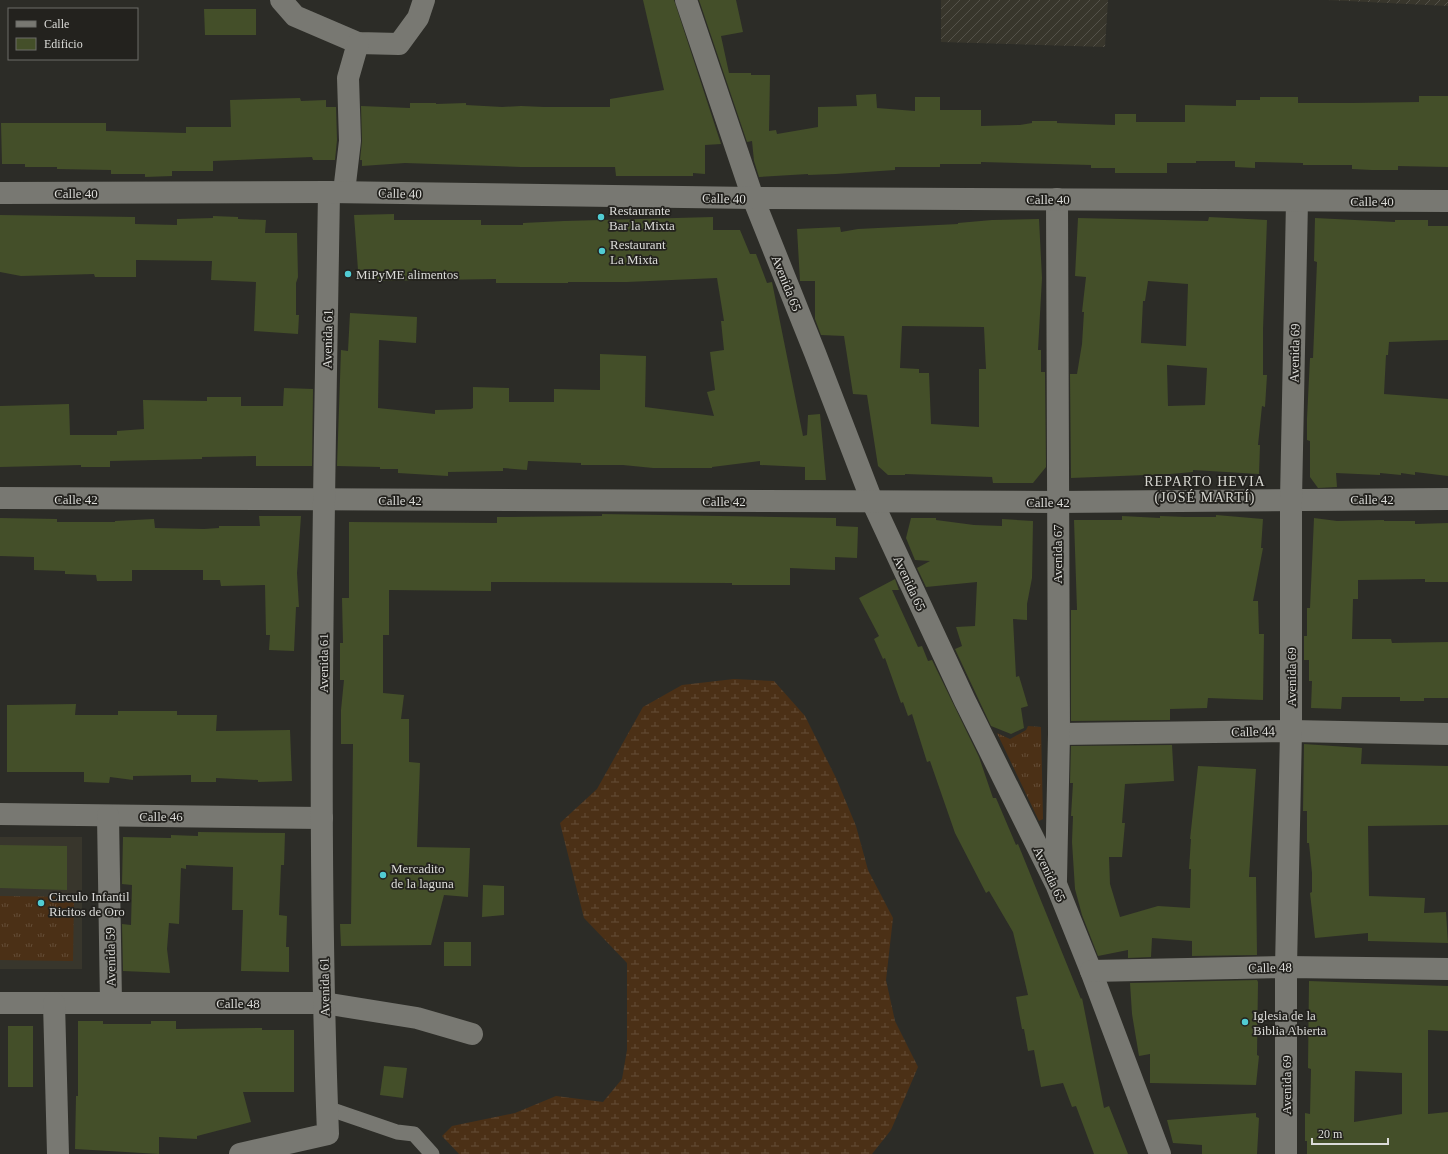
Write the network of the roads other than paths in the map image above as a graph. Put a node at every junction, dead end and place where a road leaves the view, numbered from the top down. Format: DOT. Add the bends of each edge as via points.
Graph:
graph roads {
  1 [pos="280,0"];
  2 [pos="424,0"];
  3 [pos="686,0"];
  4 [pos="358,43"];
  5 [pos="337,192"];
  6 [pos="0,194"];
  7 [pos="753,198"];
  8 [pos="1057,199"];
  9 [pos="1297,201"];
  10 [pos="1448,201"];
  11 [pos="0,498"];
  12 [pos="1291,499"];
  13 [pos="1448,499"];
  14 [pos="325,500"];
  15 [pos="872,501"];
  16 [pos="1057,502"];
  17 [pos="1291,730"];
  18 [pos="1059,734"];
  19 [pos="1448,734"];
  20 [pos="0,814"];
  21 [pos="108,816"];
  22 [pos="322,818"];
  23 [pos="1056,884"];
  24 [pos="1286,967"];
  25 [pos="1448,969"];
  26 [pos="1091,971"];
  27 [pos="0,1003"];
  28 [pos="54,1003"];
  29 [pos="111,1003"];
  30 [pos="324,1003"];
  31 [pos="472,1034"];
  32 [pos="327,1108"];
  33 [pos="58,1154"];
  34 [pos="240,1154"];
  35 [pos="432,1154"];
  36 [pos="1160,1154"];
  37 [pos="1286,1154"];
  1 -- 4 [label="street" via="295,16"];
  2 -- 4 [label="street" via="418,18 399,44"];
  3 -- 7 [label="street, Avenida 65"];
  4 -- 5 [label="street, Avenida 61" via="348,78 350,141"];
  5 -- 6 [label="street, Calle 40"];
  5 -- 7 [label="street, Calle 40"];
  5 -- 14 [label="street, Avenida 61"];
  7 -- 8 [label="street, Calle 40"];
  7 -- 15 [label="street, Avenida 65"];
  8 -- 9 [label="street, Calle 40"];
  8 -- 16 [label="street, Avenida 67"];
  9 -- 10 [label="street, Calle 40"];
  9 -- 12 [label="street, Avenida 69"];
  11 -- 14 [label="street, Calle 42"];
  12 -- 13 [label="street, Calle 42"];
  12 -- 16 [label="street, Calle 42"];
  12 -- 17 [label="street, Avenida 69"];
  14 -- 15 [label="street, Calle 42"];
  14 -- 22 [label="street, Avenida 61"];
  15 -- 16 [label="street, Calle 42"];
  15 -- 23 [label="street, Avenida 65" via="965,701"];
  16 -- 18 [label="street, Avenida 67"];
  17 -- 18 [label="street, Calle 44"];
  17 -- 19 [label="street, Calle 44"];
  17 -- 24 [label="street, Avenida 69"];
  18 -- 23 [label="street, Avenida 67"];
  20 -- 21 [label="street, Calle 46"];
  21 -- 22 [label="street, Calle 46"];
  21 -- 29 [label="street, Avenida 59"];
  22 -- 30 [label="street, Avenida 61"];
  23 -- 26 [label="street, Avenida 65"];
  24 -- 25 [label="street, Calle 48"];
  24 -- 26 [label="street, Calle 48"];
  24 -- 37 [label="street, Avenida 69"];
  26 -- 36 [label="street, Avenida 65"];
  27 -- 28 [label="street, Calle 48"];
  28 -- 29 [label="street, Calle 48"];
  28 -- 33 [label="street"];
  29 -- 30 [label="street, Calle 48"];
  30 -- 31 [label="street, Calle 48" via="417,1018"];
  30 -- 32 [label="street, Avenida 61"];
  32 -- 34 [label="street, Avenida 61" via="328,1134"];
  32 -- 35 [label="lane" via="397,1132 414,1134"];
}
